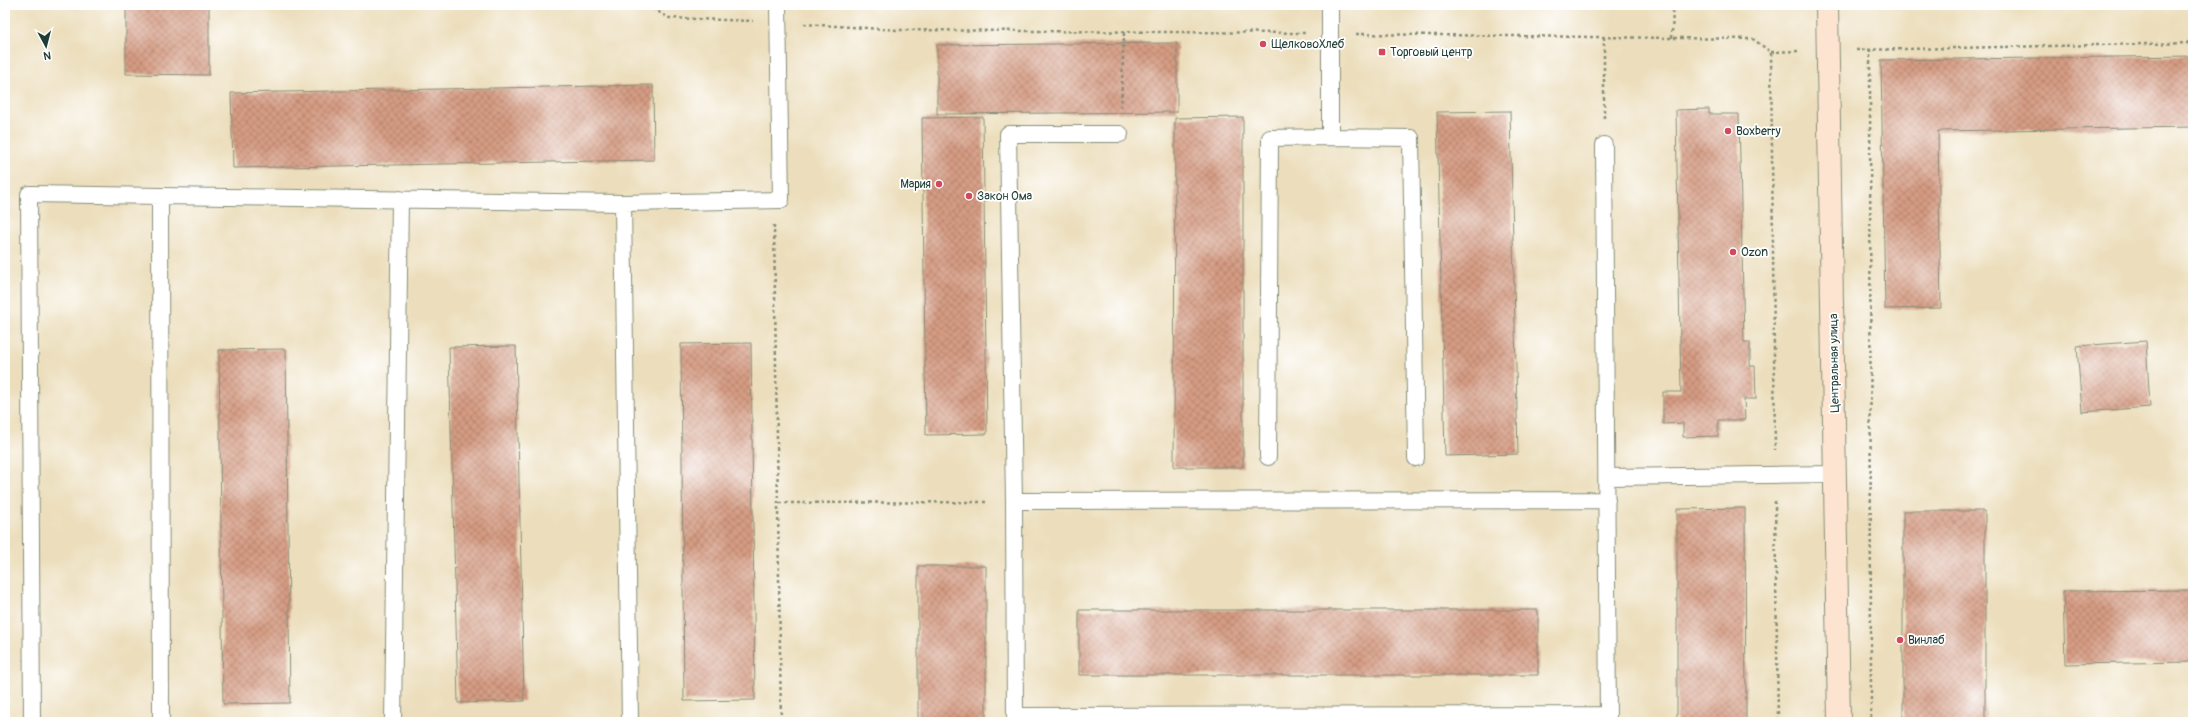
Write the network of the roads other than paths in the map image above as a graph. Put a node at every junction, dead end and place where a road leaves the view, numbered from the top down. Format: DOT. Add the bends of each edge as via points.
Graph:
graph roads {
  1 [pos="778,5"];
  2 [pos="1330,5"];
  3 [pos="1827,5"];
  4 [pos="1120,134"];
  5 [pos="1330,137"];
  6 [pos="1604,145"];
  7 [pos="160,196"];
  8 [pos="400,199"];
  9 [pos="623,203"];
  10 [pos="1268,457"];
  11 [pos="1416,458"];
  12 [pos="1836,474"];
  13 [pos="1606,477"];
  14 [pos="1607,500"];
  15 [pos="1014,501"];
  16 [pos="1015,719"];
  17 [pos="1608,719"];
  18 [pos="32,722"];
  19 [pos="161,722"];
  20 [pos="393,722"];
  21 [pos="630,722"];
  22 [pos="1839,722"];
  1 -- 9 [label="lane" via="781,200"];
  2 -- 5 [label="lane"];
  3 -- 12 [label="street, Центральная улица"];
  4 -- 15 [label="lane" via="1008,134"];
  5 -- 10 [label="lane" via="1270,138"];
  5 -- 11 [label="lane" via="1411,138"];
  6 -- 13 [label="lane"];
  7 -- 8 [label="lane"];
  7 -- 18 [label="lane" via="29,194"];
  7 -- 19 [label="lane"];
  8 -- 9 [label="lane"];
  8 -- 20 [label="lane"];
  9 -- 21 [label="lane"];
  12 -- 13 [label="lane"];
  12 -- 22 [label="street, Центральная улица"];
  13 -- 14 [label="lane"];
  14 -- 15 [label="lane"];
  14 -- 17 [label="lane"];
  15 -- 16 [label="lane"];
  16 -- 17 [label="lane"];
}
